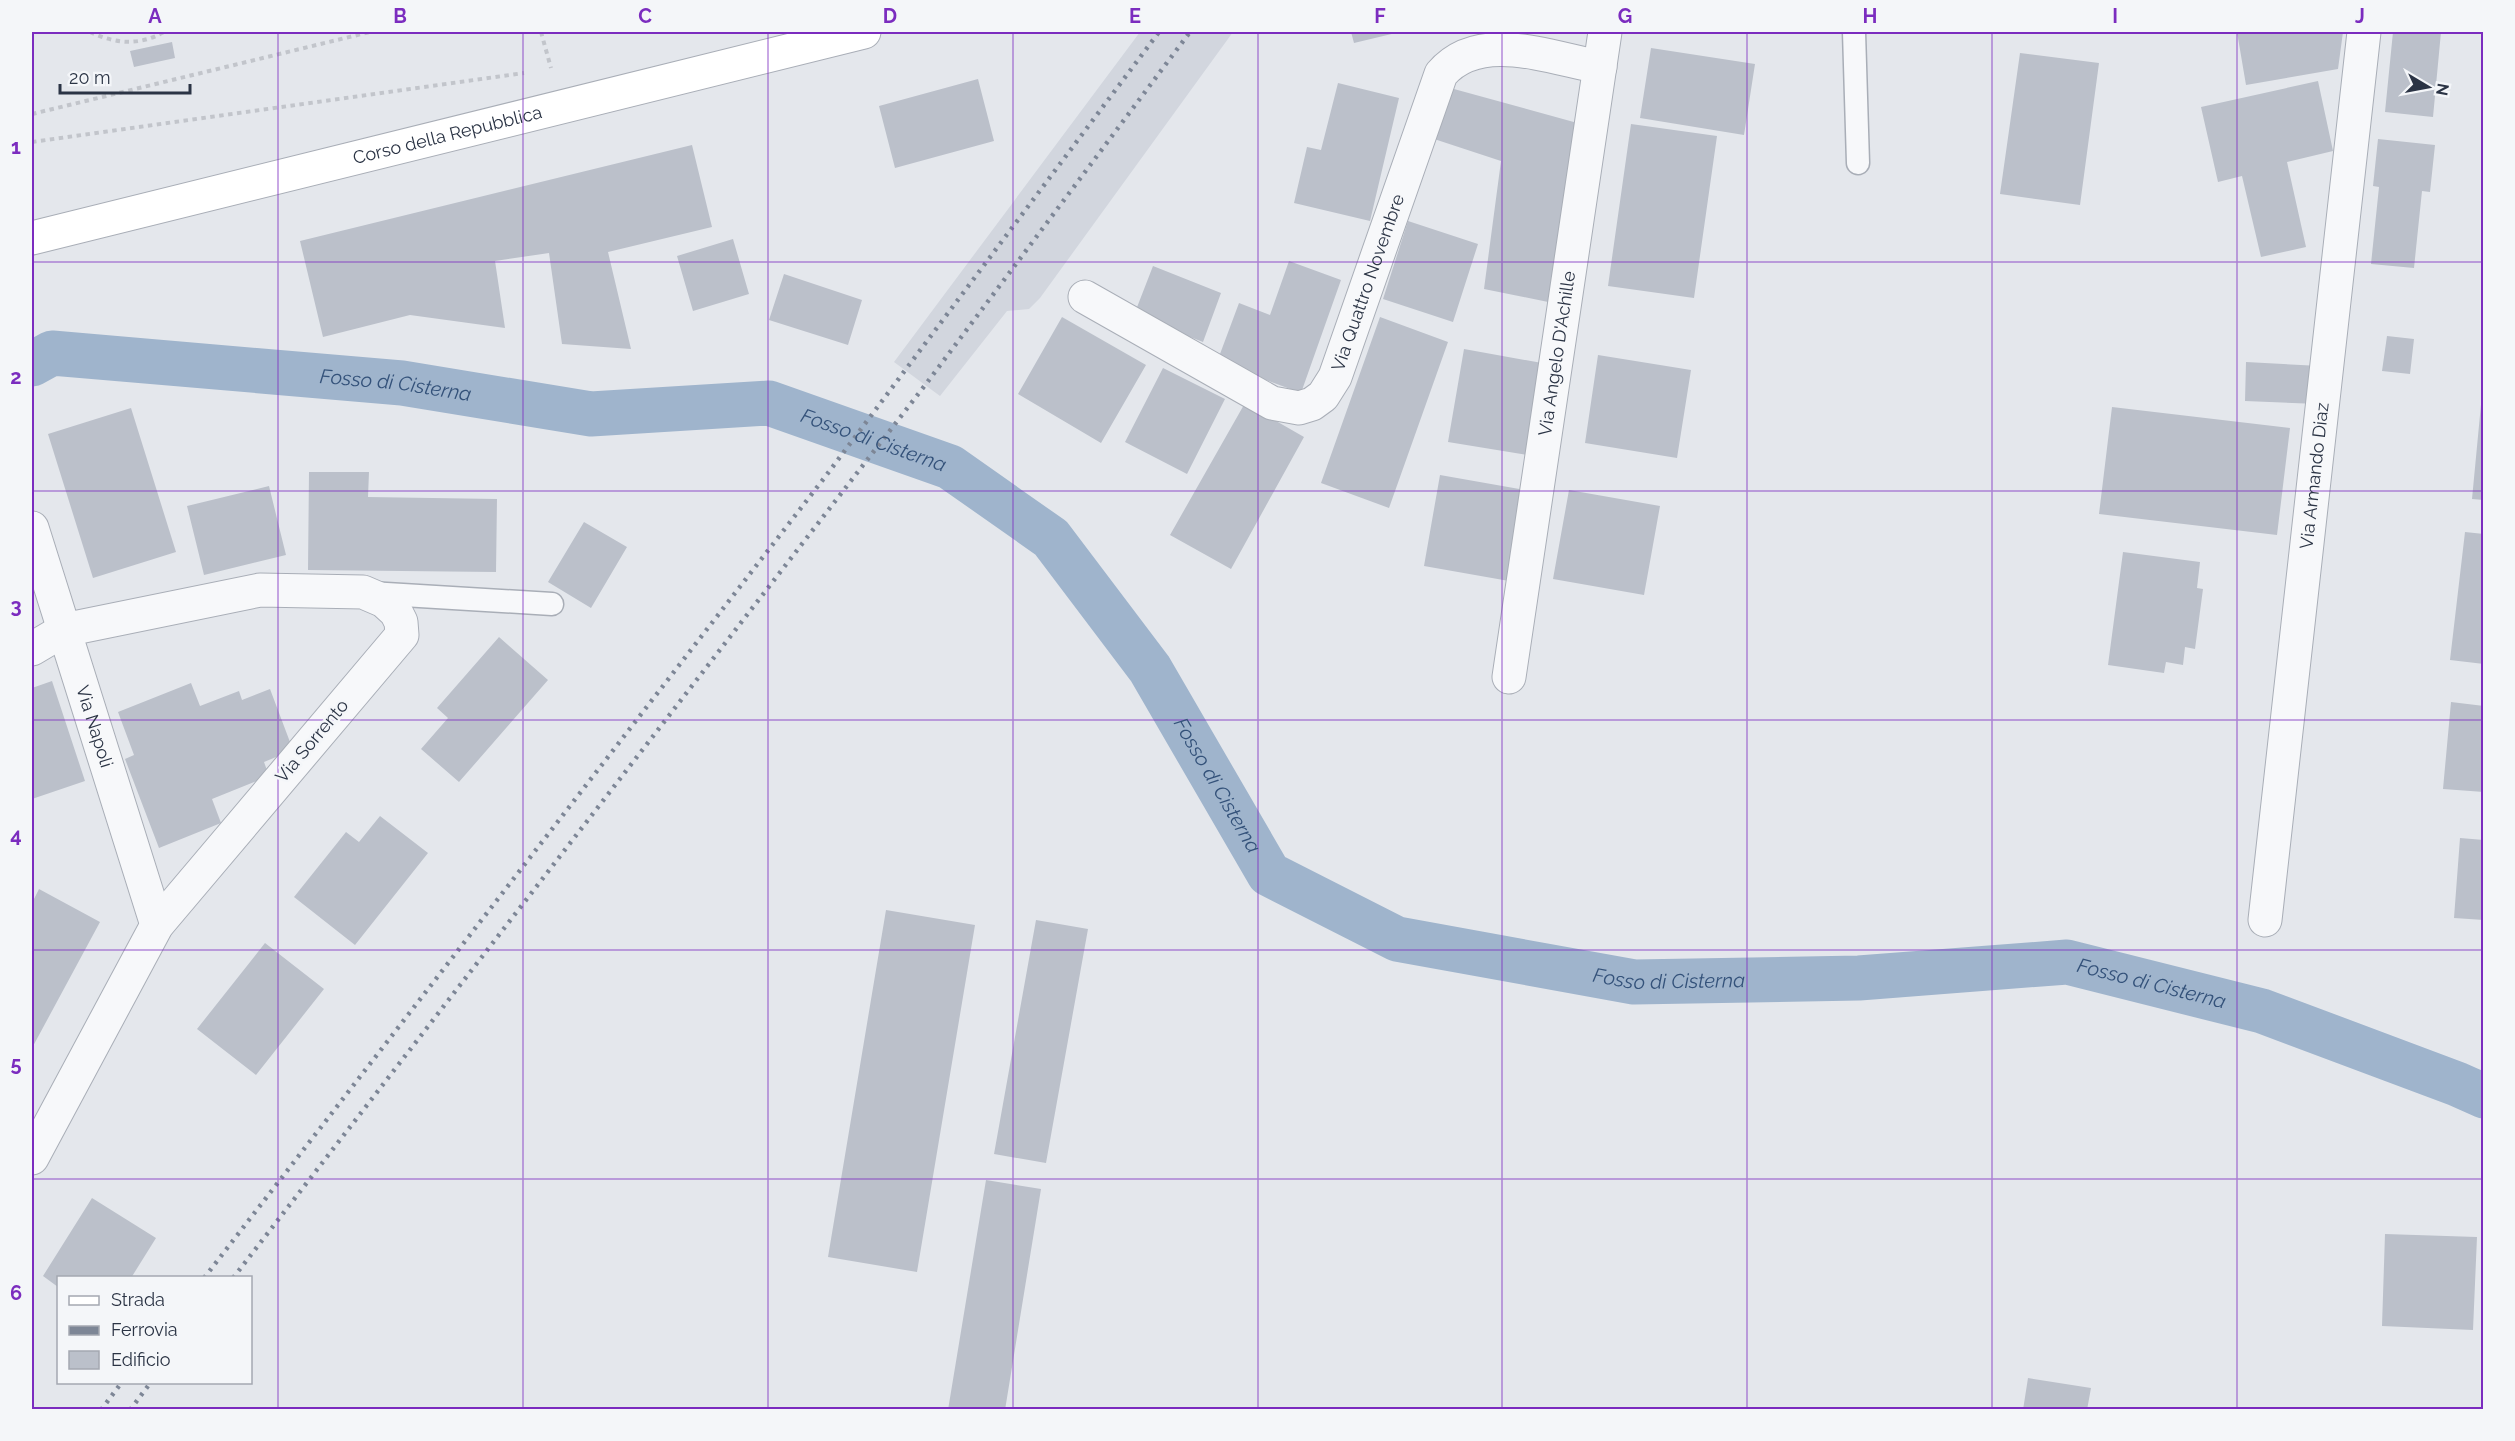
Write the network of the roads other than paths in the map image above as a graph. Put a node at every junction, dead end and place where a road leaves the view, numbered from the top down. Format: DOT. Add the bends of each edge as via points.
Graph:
graph roads {
  1 [pos="864,32"];
  2 [pos="1605,32"];
  3 [pos="1854,32"];
  4 [pos="2364,32"];
  5 [pos="1600,67"];
  6 [pos="1858,163"];
  7 [pos="32,238"];
  8 [pos="1085,297"];
  9 [pos="32,528"];
  10 [pos="363,592"];
  11 [pos="552,604"];
  12 [pos="64,630"];
  13 [pos="32,649"];
  14 [pos="1509,677"];
  15 [pos="2265,920"];
  16 [pos="157,925"];
  17 [pos="32,1158"];
  1 -- 7 [label="street, Corso della Repubblica"];
  2 -- 5 [label="street, Via Angelo D'Achille"];
  3 -- 6 [label="lane"];
  4 -- 15 [label="street, Via Armando Diaz"];
  5 -- 8 [label="street, Via Quattro Novembre" via="1515,51 1485,50 1459,57 1441,74 1335,377 1312,405 1287,407 1256,396"];
  5 -- 14 [label="street, Via Angelo D'Achille"];
  9 -- 12 [label="street, Via Napoli"];
  10 -- 11 [label="lane"];
  10 -- 12 [label="street, Via Sorrento" via="261,590"];
  10 -- 16 [label="street, Via Sorrento" via="384,601 396,612 402,635"];
  12 -- 13 [label="street, Via Sorrento"];
  12 -- 16 [label="street, Via Napoli"];
  16 -- 17 [label="street, Via Sorrento"];
}
